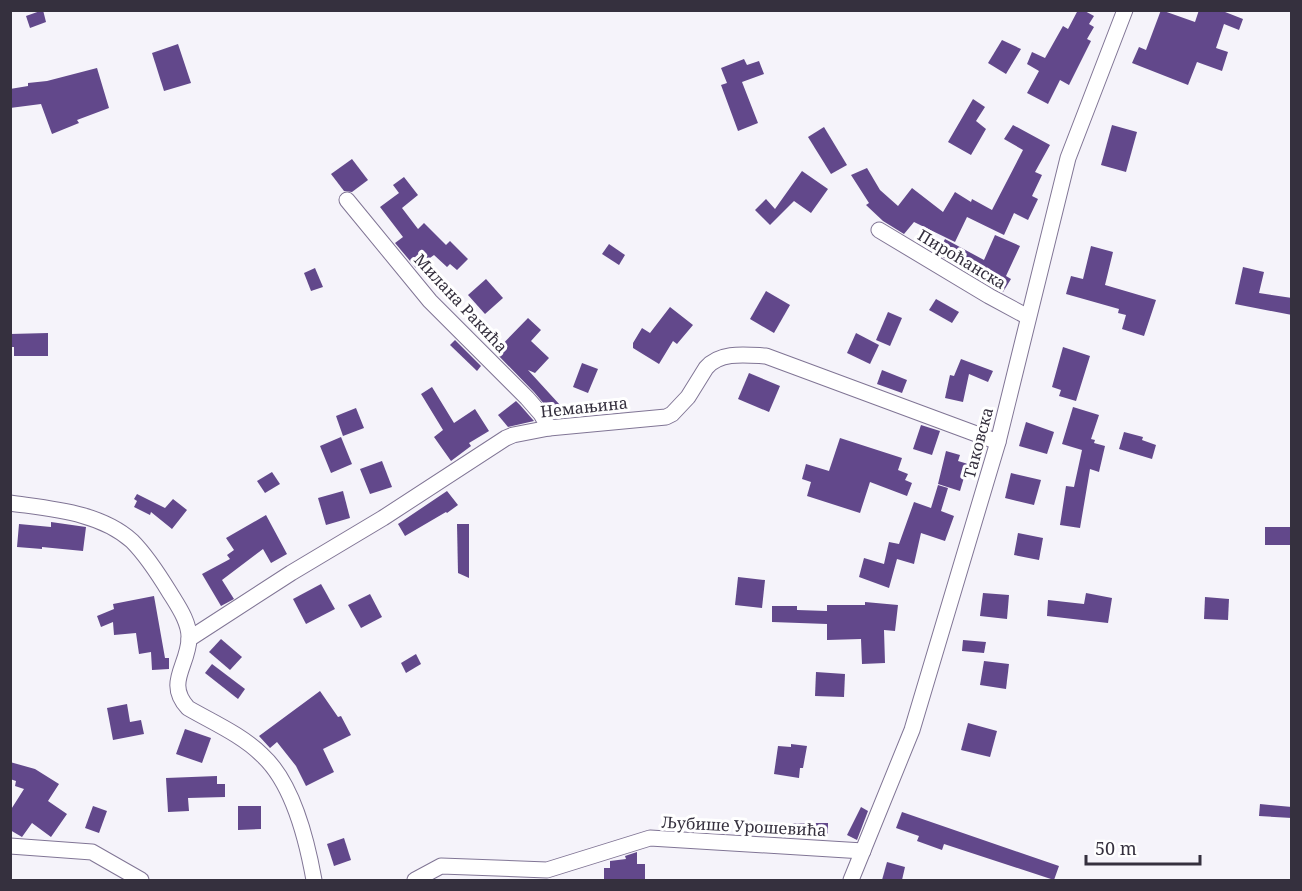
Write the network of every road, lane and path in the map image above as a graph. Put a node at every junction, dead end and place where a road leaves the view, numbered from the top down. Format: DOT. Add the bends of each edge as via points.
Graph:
graph roads {
  1 [pos="1125,10"];
  2 [pos="348,200"];
  3 [pos="879,230"];
  4 [pos="1028,317"];
  5 [pos="549,428"];
  6 [pos="998,442"];
  7 [pos="10,503"];
  8 [pos="189,639"];
  9 [pos="10,846"];
  10 [pos="863,851"];
  11 [pos="141,880"];
  12 [pos="314,880"];
  13 [pos="415,880"];
  14 [pos="851,880"];
  1 -- 4 [label="street, Таковска" via="1068,158"];
  2 -- 5 [label="street, Милана Ракића" via="430,301 527,398"];
  3 -- 4 [label="street, Пироћанска"];
  4 -- 6 [label="street, Таковска"];
  5 -- 6 [label="street, Немањина" via="666,417 688,397 710,363 742,355 766,356"];
  5 -- 8 [label="street, Немањина" via="506,438"];
  6 -- 10 [label="street, Таковска" via="912,730"];
  7 -- 8 [label="street" via="78,515 112,528 131,541 175,601"];
  8 -- 12 [label="street" via="177,681 179,696 188,708 261,753 272,765 291,799"];
  9 -- 11 [label="street" via="93,852"];
  10 -- 13 [label="street, Љубише Урошевића" via="650,838 547,870 441,866"];
  10 -- 14 [label="street, Таковска"];
}
